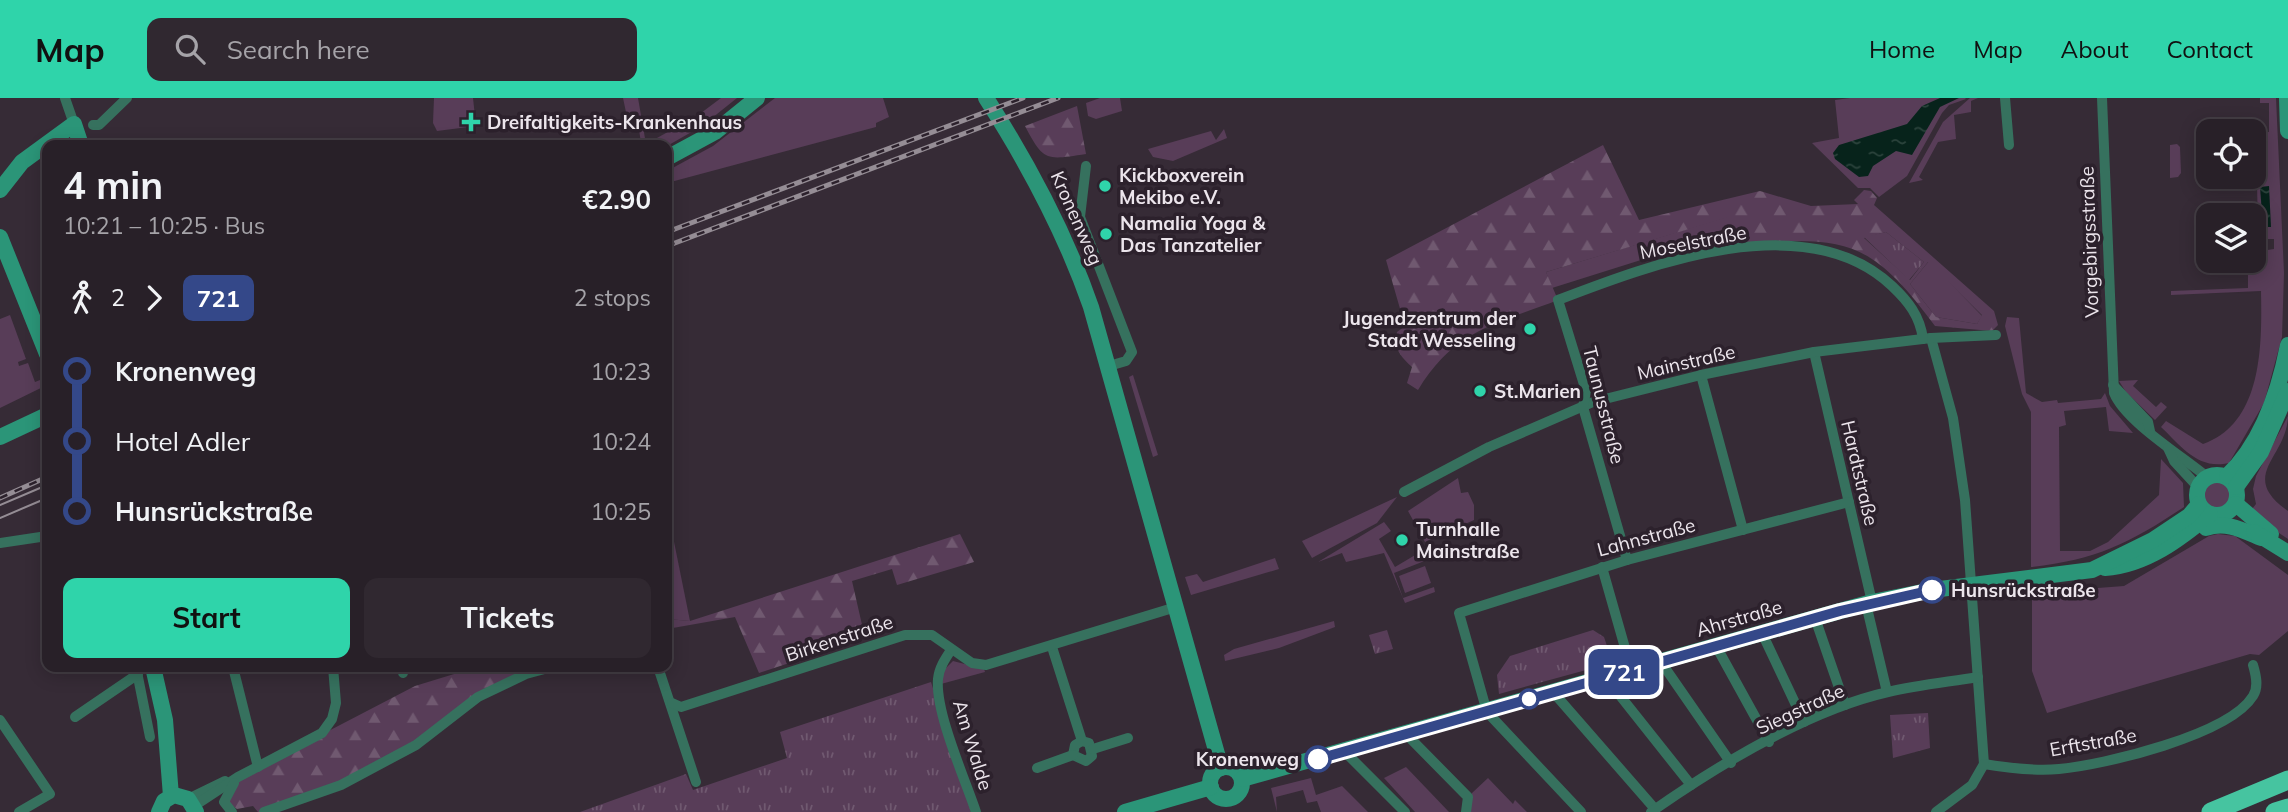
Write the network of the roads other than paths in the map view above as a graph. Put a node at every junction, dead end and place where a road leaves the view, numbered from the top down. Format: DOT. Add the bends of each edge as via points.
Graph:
graph roads {
  1 [pos="65,98"];
  2 [pos="127,98"];
  3 [pos="757,98"];
  4 [pos="986,98"];
  5 [pos="2005,98"];
  6 [pos="2102,98"];
  7 [pos="2287,98"];
  8 [pos="74,124"];
  9 [pos="93,125"];
  10 [pos="2288,131"];
  11 [pos="53,140"];
  12 [pos="75,140"];
  13 [pos="2009,145"];
  14 [pos="42,149"];
  15 [pos="672,155"];
  16 [pos="42,156"];
  17 [pos="1086,166"];
  18 [pos="12,172"];
  19 [pos="0,190"];
  20 [pos="0,237"];
  21 [pos="1558,300"];
  22 [pos="1996,335"];
  23 [pos="1927,339"];
  24 [pos="42,342"];
  25 [pos="2288,345"];
  26 [pos="1814,352"];
  27 [pos="1109,366"];
  28 [pos="1701,374"];
  29 [pos="2288,391"];
  30 [pos="1583,407"];
  31 [pos="42,417"];
  32 [pos="0,437"];
  33 [pos="2232,482"];
  34 [pos="1405,492"];
  35 [pos="2213,500"];
  36 [pos="1849,502"];
  37 [pos="1743,530"];
  38 [pos="42,537"];
  39 [pos="2181,538"];
  40 [pos="2261,538"];
  41 [pos="0,543"];
  42 [pos="2288,551"];
  43 [pos="1627,559"];
  44 [pos="1602,567"];
  45 [pos="2092,570"];
  46 [pos="1972,587"];
  47 [pos="1869,603"];
  48 [pos="1176,607"];
  49 [pos="1815,618"];
  50 [pos="1762,634"];
  51 [pos="1716,646"];
  52 [pos="1052,647"];
  53 [pos="951,650"];
  54 [pos="1661,662"];
  55 [pos="2253,665"];
  56 [pos="1631,670"];
  57 [pos="134,672"];
  58 [pos="137,672"];
  59 [pos="154,672"];
  60 [pos="234,672"];
  61 [pos="334,672"];
  62 [pos="533,672"];
  63 [pos="660,672"];
  64 [pos="1978,677"];
  65 [pos="1606,678"];
  66 [pos="2267,684"];
  67 [pos="2256,688"];
  68 [pos="1553,692"];
  69 [pos="1887,692"];
  70 [pos="672,703"];
  71 [pos="1845,705"];
  72 [pos="1487,712"];
  73 [pos="75,717"];
  74 [pos="0,720"];
  75 [pos="1804,722"];
  76 [pos="1407,735"];
  77 [pos="150,737"];
  78 [pos="1128,738"];
  79 [pos="1082,741"];
  80 [pos="1769,741"];
  81 [pos="1093,750"];
  82 [pos="1345,752"];
  83 [pos="1073,755"];
  84 [pos="1731,763"];
  85 [pos="1984,764"];
  86 [pos="258,767"];
  87 [pos="1037,768"];
  88 [pos="1221,768"];
  89 [pos="238,777"];
  90 [pos="1242,779"];
  91 [pos="2288,780"];
  92 [pos="696,782"];
  93 [pos="1691,785"];
  94 [pos="1211,786"];
  95 [pos="171,796"];
  96 [pos="196,804"];
  97 [pos="1233,805"];
  98 [pos="2288,808"];
  99 [pos="1653,811"];
  100 [pos="19,812"];
  101 [pos="159,812"];
  102 [pos="223,812"];
  103 [pos="232,812"];
  104 [pos="264,812"];
  105 [pos="976,812"];
  106 [pos="1125,812"];
  107 [pos="1405,812"];
  108 [pos="1465,812"];
  109 [pos="1581,812"];
  110 [pos="1936,812"];
  111 [pos="2211,812"];
  112 [pos="2275,812"];
  1 -- 8 [label="street"];
  2 -- 9 [label="street" via="99,125"];
  3 -- 15 [label="street" via="715,132"];
  4 -- 27 [label="street, Kronenweg" via="1054,214 1077,266"];
  5 -- 13 [label="street"];
  6 -- 35 [label="street, Vorgebirgsstraße" via="2117,402 2143,429 2180,453"];
  7 -- 10 [label="street"];
  8 -- 11 [label="street"];
  8 -- 12 [label="street"];
  14 -- 18 [label="street"];
  16 -- 18 [label="street"];
  17 -- 27 [label="street, Kronenweg" via="1080,217 1132,352 1126,361"];
  18 -- 19 [label="street"];
  20 -- 24 [label="street"];
  21 -- 23 [label="street, Moselstraße" via="1627,274 1706,253 1790,246 1843,254 1871,267 1915,312"];
  21 -- 30 [label="street, Taunusstraße" via="1586,391"];
  22 -- 23 [label="street, Mainstraße"];
  23 -- 26 [label="street, Mainstraße"];
  23 -- 46 [label="street, Moselstraße" via="1953,418"];
  25 -- 33 [label="street" via="2267,415"];
  26 -- 28 [label="street, Mainstraße"];
  26 -- 36 [label="street, Hardtstraße"];
  27 -- 48 [label="street, Kronenweg"];
  28 -- 30 [label="street, Mainstraße"];
  28 -- 37 [label="street"];
  29 -- 33 [label="street" via="2261,452"];
  30 -- 34 [label="street, Mainstraße" via="1489,447"];
  30 -- 43 [label="street, Taunusstraße"];
  31 -- 32 [label="street"];
  33 -- 35 [label="street"];
  33 -- 35 [label="street" via="2219,474"];
  35 -- 39 [label="street, Ahrstraße"];
  35 -- 40 [label="street"];
  35 -- 42 [label="street"];
  35 -- 45 [label="street, Ahrstraße" via="2153,540"];
  36 -- 37 [label="street, Lahnstraße"];
  36 -- 47 [label="street, Hardtstraße"];
  37 -- 43 [label="street, Lahnstraße"];
  38 -- 41 [label="street"];
  39 -- 40 [label="street" via="2222,524"];
  39 -- 45 [label="street, Ahrstraße" via="2124,567"];
  40 -- 42 [label="street"];
  43 -- 44 [label="street, Lahnstraße"];
  44 -- 56 [label="street"];
  44 -- 72 [label="street, Lahnstraße" via="1464,610 1458,616"];
  45 -- 46 [label="street, Ahrstraße"];
  46 -- 47 [label="street, Ahrstraße"];
  46 -- 64 [label="street"];
  47 -- 49 [label="street, Ahrstraße"];
  47 -- 69 [label="street, Hardtstraße"];
  48 -- 52 [label="street, Birkenstraße"];
  48 -- 88 [label="street, Kronenweg"];
  49 -- 50 [label="street, Ahrstraße"];
  49 -- 71 [label="street"];
  50 -- 51 [label="street, Ahrstraße"];
  50 -- 75 [label="street"];
  51 -- 54 [label="street, Ahrstraße"];
  51 -- 80 [label="street"];
  52 -- 53 [label="street, Birkenstraße" via="986,666"];
  52 -- 79 [label="street"];
  53 -- 70 [label="street, Birkenstraße" via="932,635 905,635 681,707"];
  53 -- 105 [label="street, Am Walde" via="941,666 938,686 948,733"];
  54 -- 56 [label="street, Ahrstraße"];
  54 -- 84 [label="street"];
  55 -- 67 [label="street"];
  56 -- 65 [label="street, Ahrstraße"];
  57 -- 73 [label="street"];
  58 -- 77 [label="street"];
  59 -- 95 [label="street" via="165,720"];
  60 -- 86 [label="street"];
  61 -- 86 [label="street" via="337,695 328,726 312,740"];
  62 -- 104 [label="street" via="478,697 416,745 341,785"];
  63 -- 70 [label="street"];
  64 -- 69 [label="street, Siegstraße"];
  64 -- 85 [label="street"];
  65 -- 68 [label="street, Ahrstraße"];
  65 -- 93 [label="street"];
  66 -- 67 [label="street, Erftstraße"];
  67 -- 85 [label="street, Erftstraße" via="2242,707 2222,720 2156,748 2059,769"];
  68 -- 72 [label="street, Ahrstraße"];
  68 -- 99 [label="street"];
  69 -- 71 [label="street, Siegstraße"];
  70 -- 92 [label="street"];
  71 -- 75 [label="street, Siegstraße"];
  72 -- 76 [label="street, Ahrstraße"];
  72 -- 109 [label="street"];
  74 -- 100 [label="street" via="50,794"];
  75 -- 80 [label="street, Siegstraße"];
  76 -- 82 [label="street, Ahrstraße"];
  76 -- 108 [label="street" via="1468,797"];
  78 -- 81 [label="street"];
  79 -- 81 [label="street"];
  79 -- 83 [label="street" via="1075,745"];
  80 -- 84 [label="street, Siegstraße"];
  81 -- 83 [label="street" via="1086,761"];
  82 -- 90 [label="street, Ahrstraße"];
  82 -- 107 [label="street"];
  83 -- 87 [label="street"];
  84 -- 93 [label="street, Siegstraße"];
  85 -- 110 [label="street" via="1972,785"];
  86 -- 89 [label="street"];
  88 -- 90 [label="street" via="1235,769"];
  88 -- 94 [label="street" via="1212,775"];
  89 -- 96 [label="street"];
  89 -- 96 [label="street" via="207,787"];
  89 -- 103 [label="street" via="225,796"];
  90 -- 97 [label="street"];
  91 -- 111 [label="highway"];
  93 -- 99 [label="street, Siegstraße"];
  94 -- 97 [label="street" via="1218,797"];
  94 -- 106 [label="street"];
  95 -- 96 [label="street"];
  95 -- 101 [label="street"];
  96 -- 102 [label="street"];
  98 -- 112 [label="highway"];
}
